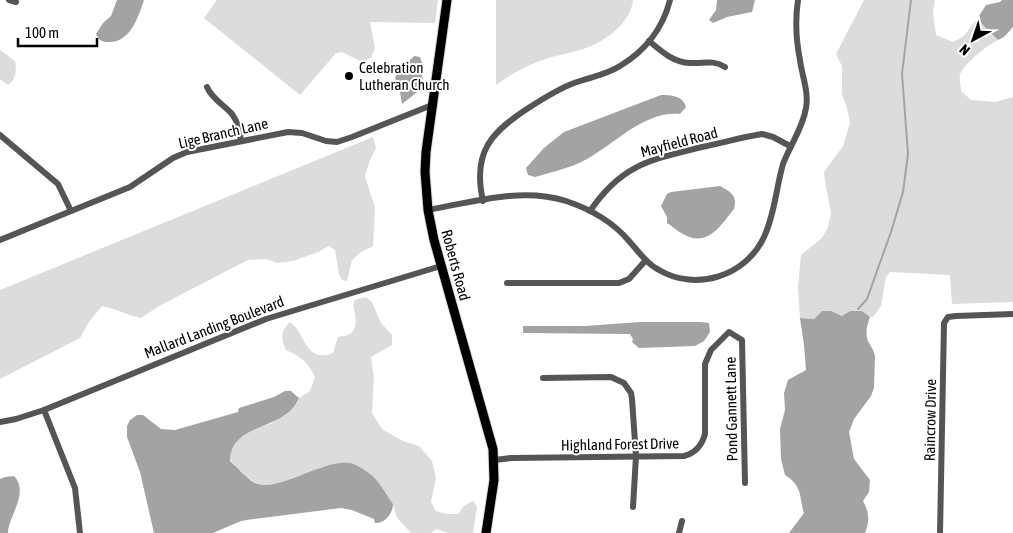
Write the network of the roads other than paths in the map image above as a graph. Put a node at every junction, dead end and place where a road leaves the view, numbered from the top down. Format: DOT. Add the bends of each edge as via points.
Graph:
graph roads {
  1 [pos="447,0"];
  2 [pos="670,0"];
  3 [pos="798,0"];
  4 [pos="649,41"];
  5 [pos="725,67"];
  6 [pos="208,87"];
  7 [pos="432,105"];
  8 [pos="0,135"];
  9 [pos="241,141"];
  10 [pos="790,146"];
  11 [pos="483,201"];
  12 [pos="428,210"];
  13 [pos="72,211"];
  14 [pos="590,211"];
  15 [pos="0,240"];
  16 [pos="646,260"];
  17 [pos="441,266"];
  18 [pos="507,283"];
  19 [pos="1013,314"];
  20 [pos="738,336"];
  21 [pos="543,378"];
  22 [pos="44,410"];
  23 [pos="0,422"];
  24 [pos="636,456"];
  25 [pos="494,460"];
  26 [pos="745,483"];
  27 [pos="633,507"];
  28 [pos="682,521"];
  29 [pos="80,533"];
  30 [pos="486,533"];
  31 [pos="680,533"];
  32 [pos="940,533"];
  1 -- 7 [label="main road, Roberts Road"];
  2 -- 4 [label="street"];
  3 -- 10 [label="street" via="797,45 807,104"];
  4 -- 5 [label="street" via="677,60 712,62"];
  4 -- 11 [label="street" via="621,65 564,87 502,126 482,159 479,180"];
  6 -- 9 [label="street" via="234,118"];
  7 -- 9 [label="street, Lige Branch Lane" via="336,142 295,132"];
  7 -- 12 [label="main road, Roberts Road" via="425,172"];
  8 -- 13 [label="street" via="58,184"];
  9 -- 13 [label="street, Lige Branch Lane" via="178,156 130,187"];
  10 -- 14 [label="street, Mayfield Road" via="762,134 650,160 618,179"];
  10 -- 16 [label="street" via="764,237 746,262 717,278 691,280 665,274"];
  11 -- 12 [label="street"];
  11 -- 14 [label="street" via="518,196 545,197"];
  12 -- 17 [label="main road, Roberts Road"];
  13 -- 15 [label="street, Lige Branch Lane"];
  14 -- 16 [label="street" via="622,234"];
  16 -- 18 [label="street" via="629,279 619,283"];
  17 -- 22 [label="street, Mallard Landing Boulevard" via="268,318"];
  17 -- 25 [label="main road, Roberts Road" via="491,436"];
  19 -- 32 [label="street, Raincrow Drive" via="948,317 944,325"];
  20 -- 24 [label="street, Highland Forest Drive" via="729,332 707,357 704,372 705,434 698,448 684,456"];
  20 -- 26 [label="street, Pond Gannett Lane" via="742,340"];
  21 -- 24 [label="street" via="611,378 624,383 632,398"];
  22 -- 23 [label="street, Mallard Landing Boulevard"];
  22 -- 29 [label="street" via="75,488"];
  24 -- 25 [label="street, Highland Forest Drive"];
  24 -- 27 [label="street"];
  25 -- 30 [label="main road, Roberts Road"];
  28 -- 31 [label="street"];
}
